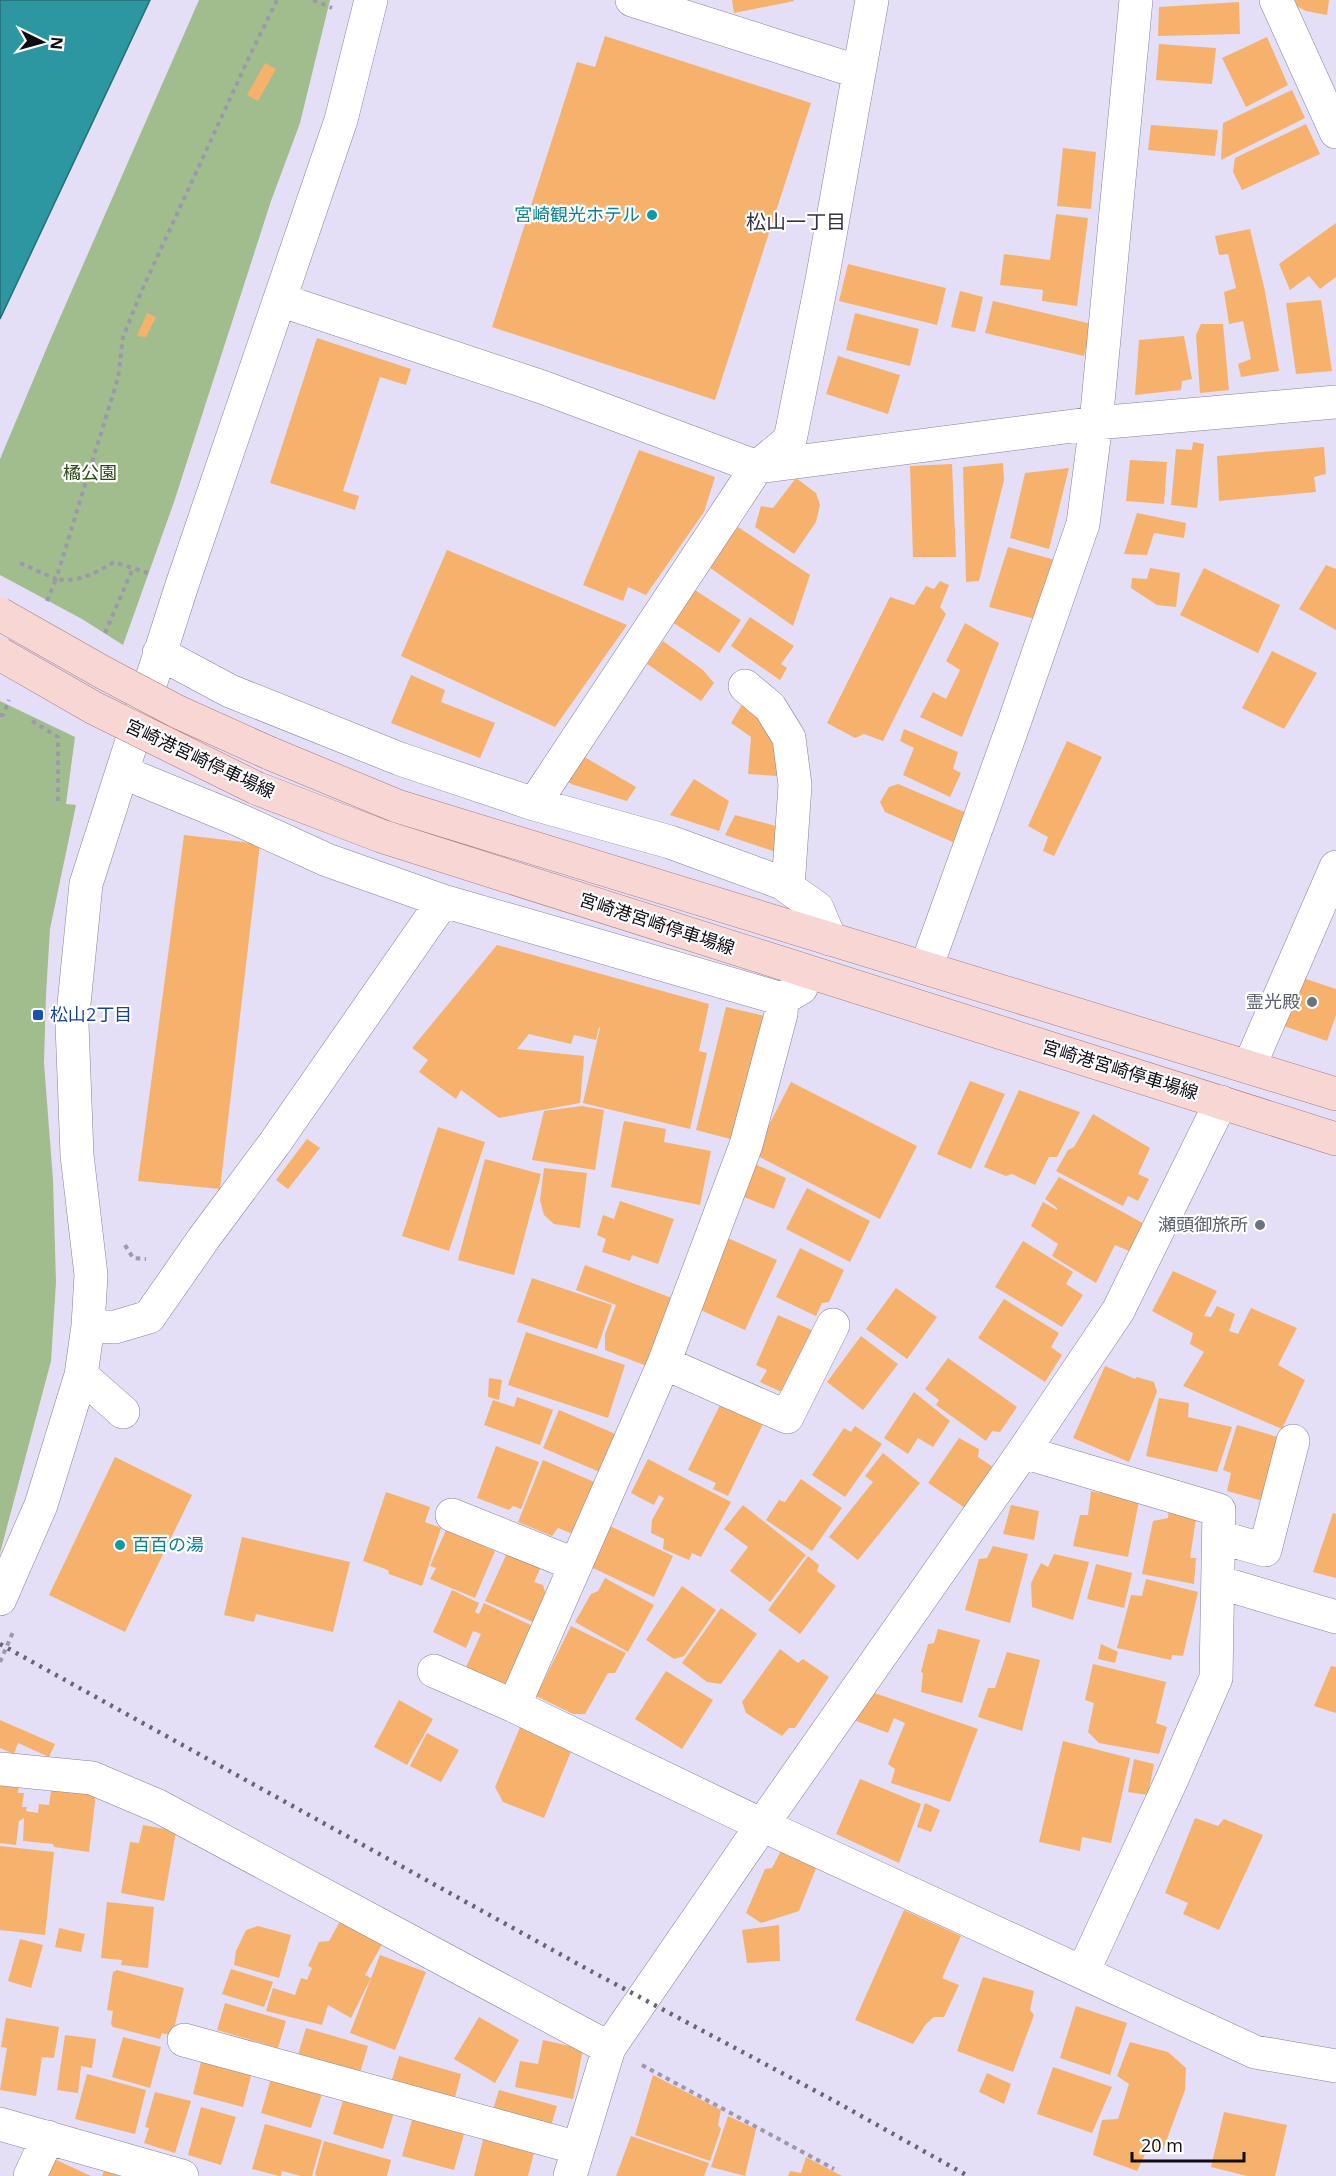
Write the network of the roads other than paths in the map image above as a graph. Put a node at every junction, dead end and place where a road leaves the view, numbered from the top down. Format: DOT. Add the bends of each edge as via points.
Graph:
graph roads {
  1 [pos="371,0"];
  2 [pos="632,0"];
  3 [pos="872,0"];
  4 [pos="1136,0"];
  5 [pos="1276,0"];
  6 [pos="859,72"];
  7 [pos="1336,132"];
  8 [pos="279,300"];
  9 [pos="1336,402"];
  10 [pos="1096,423"];
  11 [pos="758,467"];
  12 [pos="0,614"];
  13 [pos="0,654"];
  14 [pos="159,654"];
  15 [pos="745,686"];
  16 [pos="122,772"];
  17 [pos="534,804"];
  18 [pos="1336,867"];
  19 [pos="788,887"];
  20 [pos="443,902"];
  21 [pos="830,939"];
  22 [pos="926,968"];
  23 [pos="820,976"];
  24 [pos="782,999"];
  25 [pos="1249,1067"];
  26 [pos="1336,1094"];
  27 [pos="1221,1102"];
  28 [pos="1336,1139"];
  29 [pos="833,1325"];
  30 [pos="88,1326"];
  31 [pos="664,1363"];
  32 [pos="81,1375"];
  33 [pos="123,1412"];
  34 [pos="1293,1441"];
  35 [pos="1023,1452"];
  36 [pos="452,1515"];
  37 [pos="1219,1537"];
  38 [pos="576,1565"];
  39 [pos="1218,1582"];
  40 [pos="0,1599"];
  41 [pos="1336,1617"];
  42 [pos="434,1671"];
  43 [pos="514,1706"];
  44 [pos="0,1769"];
  45 [pos="762,1825"];
  46 [pos="1083,1972"];
  47 [pos="184,2040"];
  48 [pos="609,2048"];
  49 [pos="1336,2066"];
  50 [pos="0,2124"];
  51 [pos="48,2137"];
  52 [pos="574,2162"];
  53 [pos="30,2176"];
  54 [pos="182,2176"];
  1 -- 8 [label="street" via="341,120"];
  2 -- 6 [label="street"];
  3 -- 6 [label="street"];
  4 -- 10 [label="street"];
  5 -- 7 [label="street"];
  6 -- 11 [label="street" via="790,440"];
  8 -- 11 [label="street" via="542,387"];
  8 -- 14 [label="street"];
  9 -- 10 [label="street"];
  10 -- 11 [label="street"];
  10 -- 22 [label="street" via="1083,524"];
  11 -- 17 [label="street"];
  12 -- 21 [label="main road, 宮崎港宮崎停車場線, bridge" via="178,712 397,806"];
  13 -- 23 [label="main road, 宮崎港宮崎停車場線, bridge" via="94,708 256,788 381,836"];
  14 -- 16 [label="street"];
  14 -- 17 [label="street" via="230,691 389,755"];
  15 -- 19 [label="street" via="770,707 789,738 795,785"];
  16 -- 20 [label="street" via="327,860"];
  16 -- 30 [label="street" via="86,884 72,1024 77,1155 91,1275"];
  17 -- 19 [label="street" via="670,842"];
  18 -- 25 [label="street"];
  19 -- 21 [label="street" via="817,908"];
  20 -- 24 [label="street"];
  20 -- 30 [label="street" via="149,1317 115,1327"];
  21 -- 22 [label="main road, 宮崎港宮崎停車場線"];
  22 -- 25 [label="main road, 宮崎港宮崎停車場線"];
  23 -- 24 [label="street"];
  23 -- 27 [label="main road, 宮崎港宮崎停車場線"];
  24 -- 31 [label="street" via="746,1145"];
  25 -- 26 [label="main road, 宮崎港宮崎停車場線"];
  27 -- 28 [label="main road, 宮崎港宮崎停車場線"];
  27 -- 35 [label="street" via="1118,1311"];
  29 -- 31 [label="street" via="787,1417"];
  30 -- 32 [label="street"];
  31 -- 38 [label="street"];
  32 -- 33 [label="street"];
  32 -- 40 [label="street" via="41,1505"];
  34 -- 37 [label="street" via="1264,1550"];
  35 -- 37 [label="street" via="1219,1510"];
  35 -- 45 [label="street"];
  36 -- 38 [label="street"];
  37 -- 39 [label="street"];
  38 -- 43 [label="street"];
  39 -- 41 [label="street"];
  39 -- 46 [label="street" via="1216,1678"];
  42 -- 43 [label="street"];
  43 -- 45 [label="street"];
  44 -- 48 [label="street" via="92,1778 158,1806"];
  45 -- 46 [label="street"];
  45 -- 48 [label="street"];
  46 -- 49 [label="street" via="1255,2052"];
  47 -- 52 [label="street"];
  48 -- 52 [label="street"];
  50 -- 51 [label="street"];
  51 -- 53 [label="street"];
  51 -- 54 [label="street"];
}
